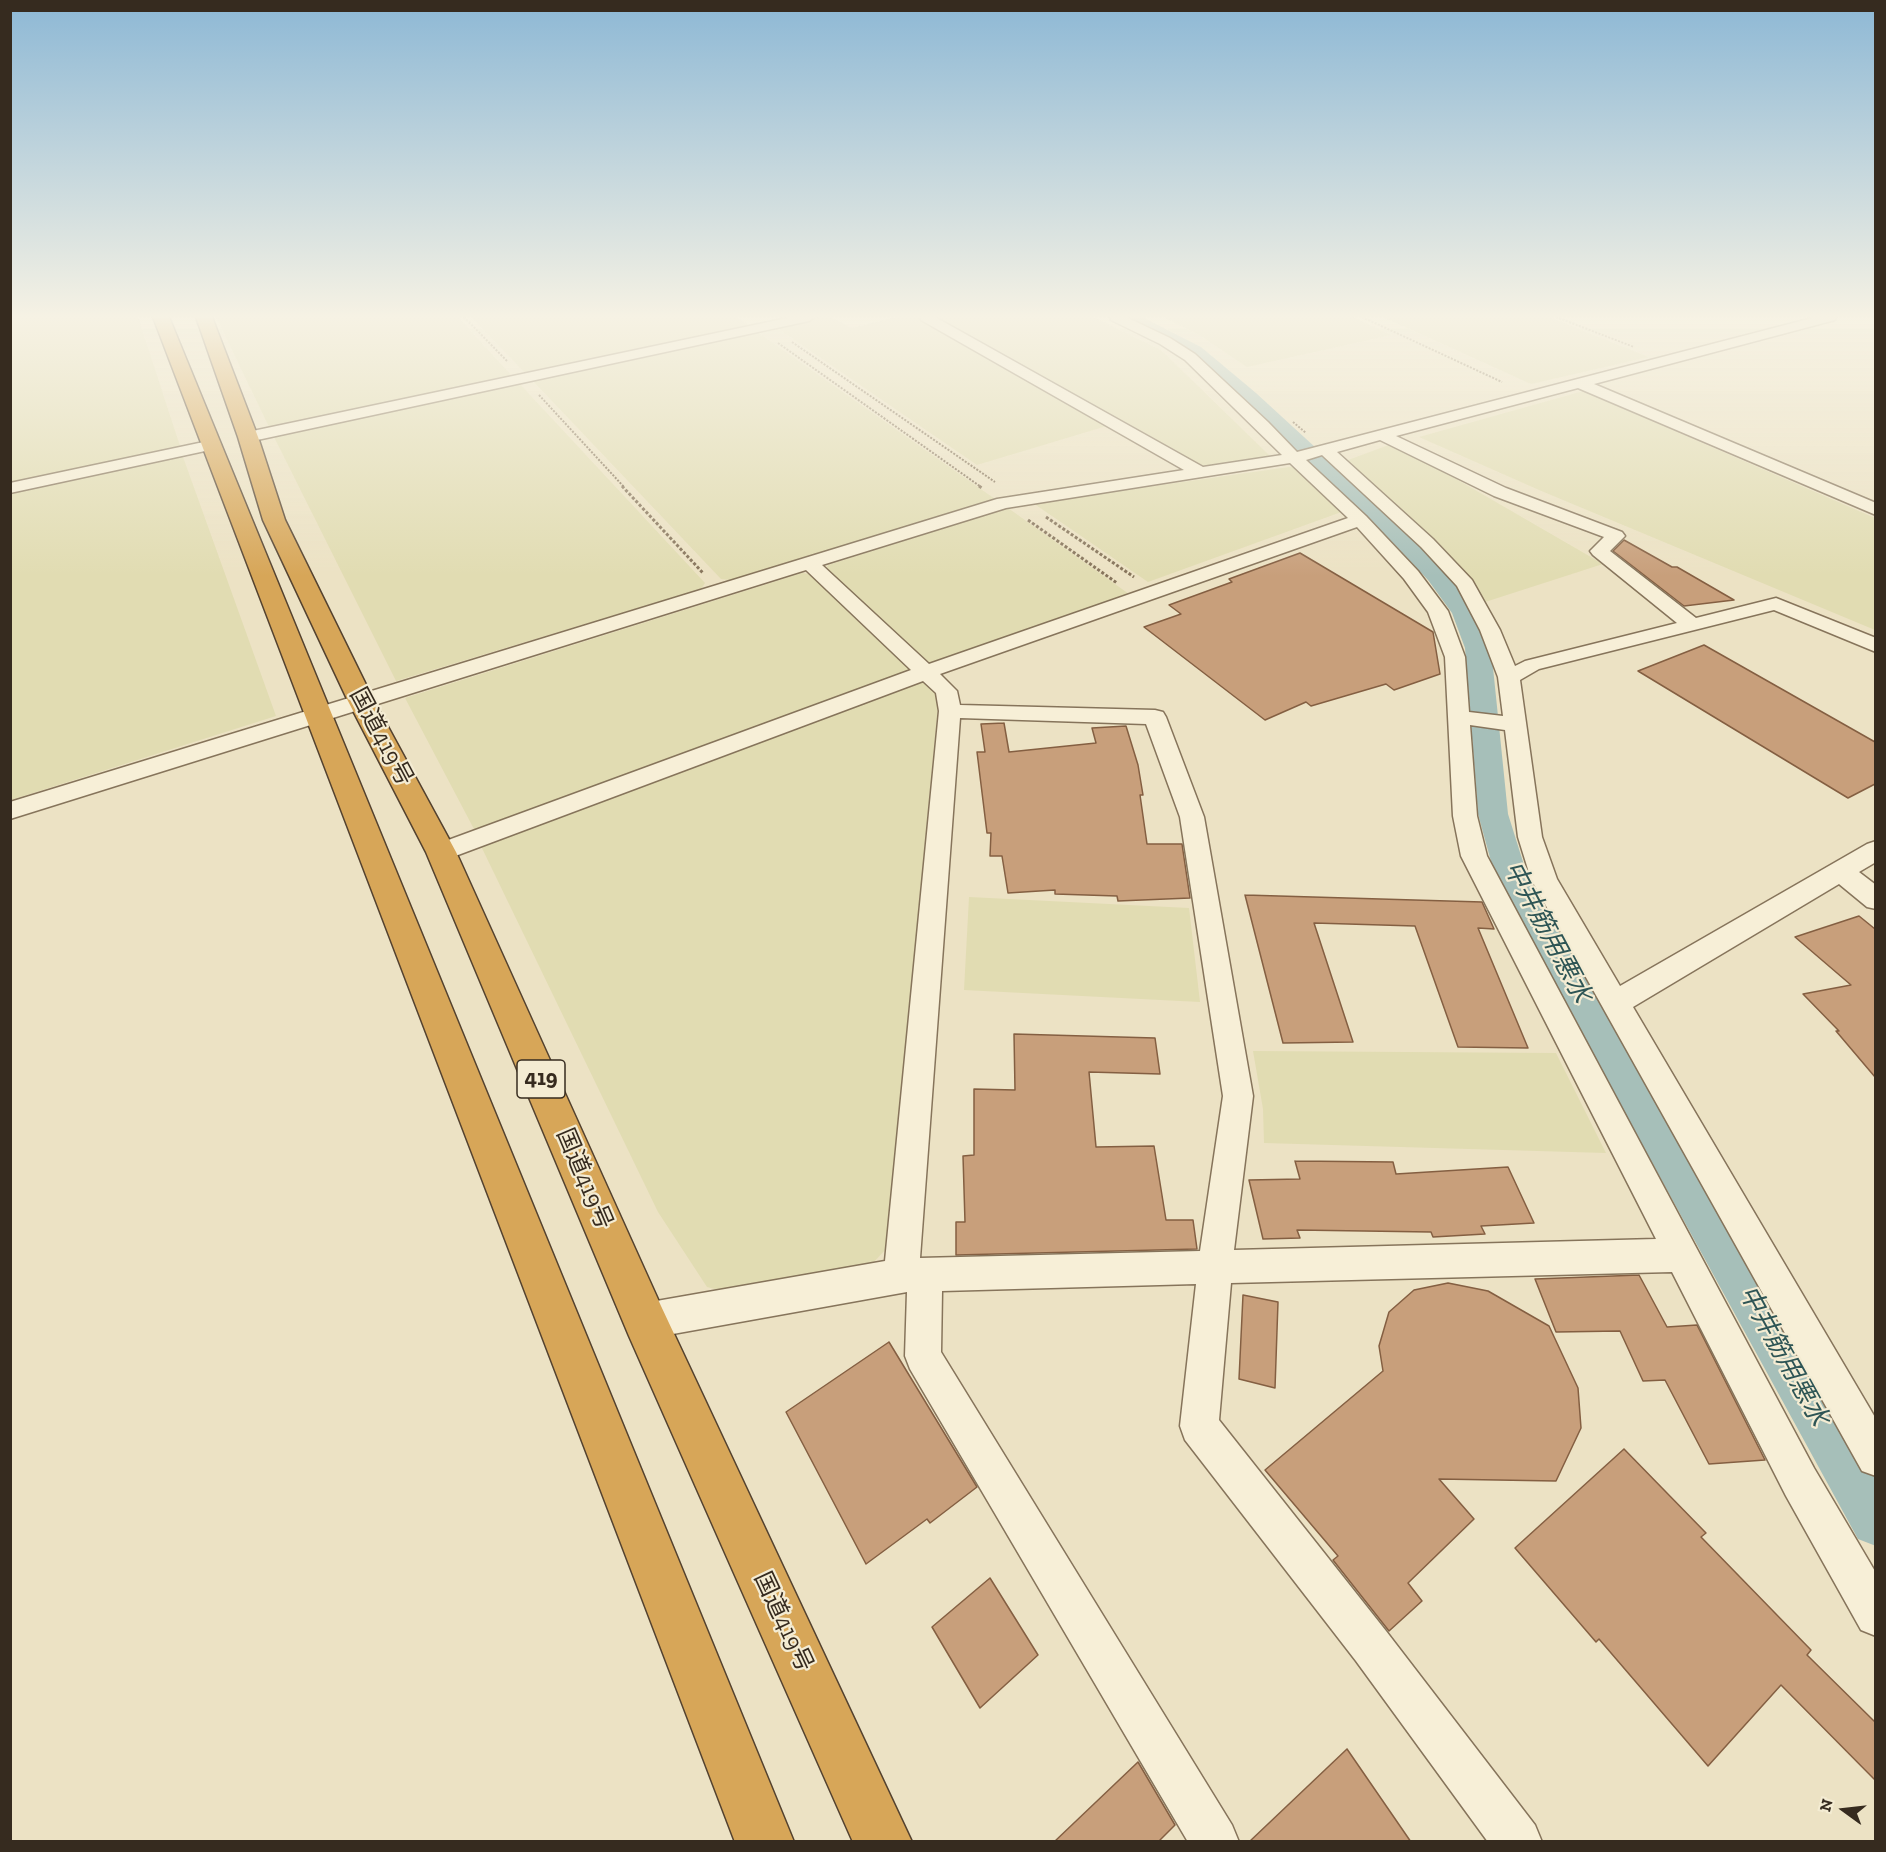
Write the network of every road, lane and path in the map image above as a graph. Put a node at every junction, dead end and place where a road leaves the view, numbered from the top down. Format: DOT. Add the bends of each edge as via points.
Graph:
graph roads {
  1 [pos="196,403"];
  2 [pos="235,403"];
  3 [pos="405,403"];
  4 [pos="547,403"];
  5 [pos="871,403"];
  6 [pos="871,403"];
  7 [pos="1078,403"];
  8 [pos="1240,403"];
  9 [pos="1498,403"];
  10 [pos="1627,403"];
  11 [pos="1382,435"];
  12 [pos="248,437"];
  13 [pos="213,445"];
  14 [pos="1327,451"];
  15 [pos="1294,458"];
  16 [pos="1201,473"];
  17 [pos="10,488"];
  18 [pos="1011,501"];
  19 [pos="1875,510"];
  20 [pos="1360,520"];
  21 [pos="809,563"];
  22 [pos="720,591"];
  23 [pos="1146,594"];
  24 [pos="1694,626"];
  25 [pos="1875,646"];
  26 [pos="926,672"];
  27 [pos="1509,677"];
  28 [pos="361,701"];
  29 [pos="950,711"];
  30 [pos="319,715"];
  31 [pos="1460,717"];
  32 [pos="1515,725"];
  33 [pos="10,811"];
  34 [pos="1875,850"];
  35 [pos="441,852"];
  36 [pos="1841,871"];
  37 [pos="1875,900"];
  38 [pos="1616,1003"];
  39 [pos="1681,1255"];
  40 [pos="1215,1266"];
  41 [pos="913,1275"];
  42 [pos="645,1321"];
  43 [pos="1875,1457"];
  44 [pos="1875,1615"];
  45 [pos="765,1842"];
  46 [pos="883,1842"];
  47 [pos="1215,1842"];
  48 [pos="1518,1842"];
  1 -- 13 [label="highway, 国道419号"];
  2 -- 12 [label="highway, 国道419号 / 419"];
  3 -- 12 [label="street"];
  4 -- 22 [label="path"];
  5 -- 18 [label="path"];
  6 -- 18 [label="path"];
  7 -- 16 [label="street"];
  8 -- 15 [label="street"];
  9 -- 11 [label="street"];
  10 -- 19 [label="street"];
  11 -- 14 [label="street"];
  11 -- 24 [label="street" via="1500,492 1617,536 1599,551"];
  12 -- 28 [label="highway, 国道419号 / 419" via="274,520"];
  13 -- 17 [label="street"];
  13 -- 30 [label="highway, 国道419号"];
  14 -- 15 [label="street"];
  14 -- 27 [label="street" via="1427,543 1465,584"];
  15 -- 16 [label="street"];
  15 -- 20 [label="street"];
  16 -- 18 [label="street"];
  18 -- 21 [label="street"];
  18 -- 23 [label="path"];
  18 -- 23 [label="path"];
  20 -- 23 [label="street"];
  20 -- 31 [label="street" via="1412,575 1438,611 1455,657"];
  21 -- 22 [label="street"];
  21 -- 26 [label="street"];
  22 -- 28 [label="street"];
  23 -- 26 [label="street"];
  24 -- 25 [label="street" via="1776,604"];
  24 -- 27 [label="street" via="1532,664"];
  26 -- 29 [label="street" via="946,691"];
  26 -- 35 [label="street"];
  27 -- 32 [label="street"];
  28 -- 30 [label="street"];
  28 -- 35 [label="highway, 国道419号 / 419"];
  29 -- 40 [label="street" via="1155,717 1192,817 1238,1096"];
  29 -- 41 [label="street"];
  30 -- 33 [label="street"];
  30 -- 45 [label="highway, 国道419号"];
  31 -- 32 [label="street"];
  31 -- 39 [label="street" via="1465,816 1474,856"];
  32 -- 38 [label="street" via="1530,837 1544,879"];
  34 -- 36 [label="street"];
  35 -- 42 [label="highway, 国道419号 / 419"];
  36 -- 37 [label="street"];
  36 -- 38 [label="street"];
  38 -- 43 [label="street"];
  39 -- 40 [label="street"];
  39 -- 44 [label="street"];
  40 -- 41 [label="street"];
  40 -- 48 [label="street" via="1199,1426"];
  41 -- 42 [label="street"];
  41 -- 47 [label="street" via="922,1356"];
  42 -- 46 [label="highway, 国道419号 / 419"];
}
